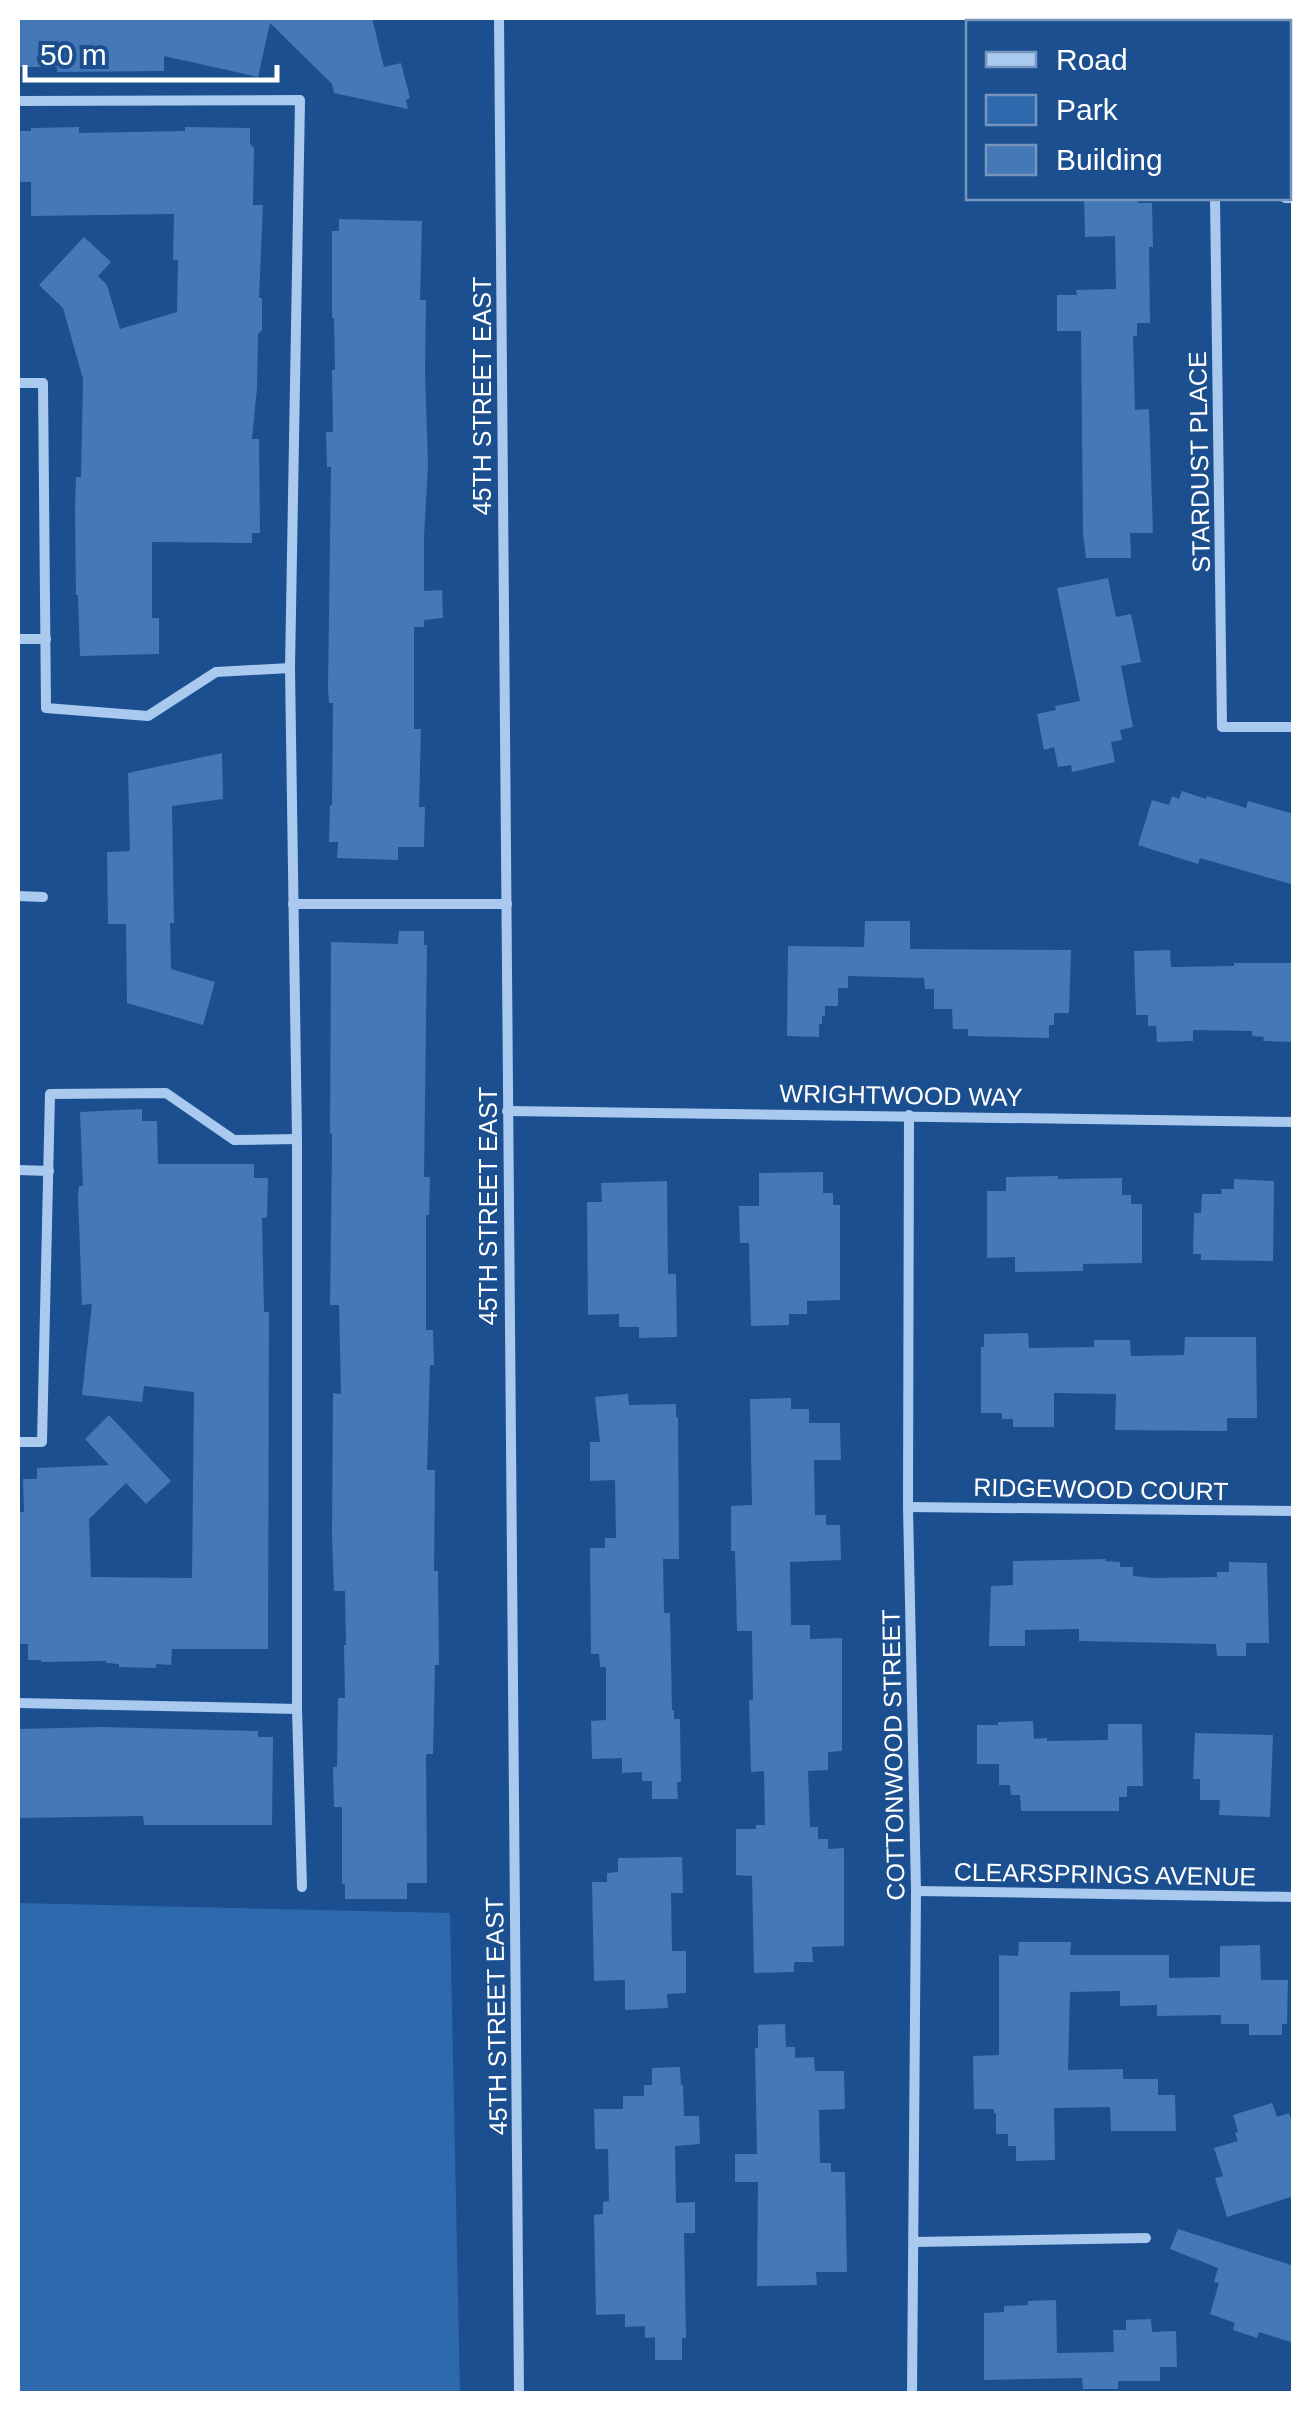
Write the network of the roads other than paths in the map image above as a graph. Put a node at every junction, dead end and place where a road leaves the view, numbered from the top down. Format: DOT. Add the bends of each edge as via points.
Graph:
graph roads {
  1 [pos="499,18"];
  2 [pos="18,101"];
  3 [pos="1215,200"];
  4 [pos="18,383"];
  5 [pos="18,638"];
  6 [pos="46,639"];
  7 [pos="290,668"];
  8 [pos="1294,727"];
  9 [pos="18,896"];
  10 [pos="42,896"];
  11 [pos="293,904"];
  12 [pos="506,904"];
  13 [pos="507,1111"];
  14 [pos="909,1115"];
  15 [pos="1294,1122"];
  16 [pos="298,1138"];
  17 [pos="18,1170"];
  18 [pos="49,1171"];
  19 [pos="18,1442"];
  20 [pos="908,1506"];
  21 [pos="1294,1512"];
  22 [pos="18,1702"];
  23 [pos="297,1709"];
  24 [pos="302,1887"];
  25 [pos="916,1891"];
  26 [pos="1294,1897"];
  27 [pos="1146,2238"];
  28 [pos="914,2242"];
  29 [pos="519,2394"];
  30 [pos="912,2394"];
  1 -- 12 [label="street, 45TH STREET EAST"];
  2 -- 7 [label="street" via="300,100"];
  3 -- 8 [label="street, STARDUST PLACE" via="1222,727"];
  4 -- 6 [label="street" via="43,383"];
  5 -- 6 [label="street"];
  6 -- 7 [label="street" via="46,708 148,716 216,672"];
  7 -- 11 [label="street"];
  9 -- 10 [label="street"];
  11 -- 12 [label="street"];
  11 -- 16 [label="street"];
  12 -- 13 [label="street, 45TH STREET EAST"];
  13 -- 14 [label="street, WRIGHTWOOD WAY"];
  13 -- 29 [label="street, 45TH STREET EAST"];
  14 -- 15 [label="street, WRIGHTWOOD WAY"];
  14 -- 20 [label="street, COTTONWOOD STREET"];
  16 -- 18 [label="street" via="234,1140 166,1093 50,1094"];
  16 -- 23 [label="street"];
  17 -- 18 [label="street"];
  18 -- 19 [label="street" via="42,1442"];
  20 -- 21 [label="street, RIDGEWOOD COURT"];
  20 -- 25 [label="street, COTTONWOOD STREET"];
  22 -- 23 [label="street"];
  23 -- 24 [label="street"];
  25 -- 26 [label="street, CLEARSPRINGS AVENUE"];
  25 -- 28 [label="street, COTTONWOOD STREET"];
  27 -- 28 [label="street"];
  28 -- 30 [label="street, COTTONWOOD STREET"];
}
